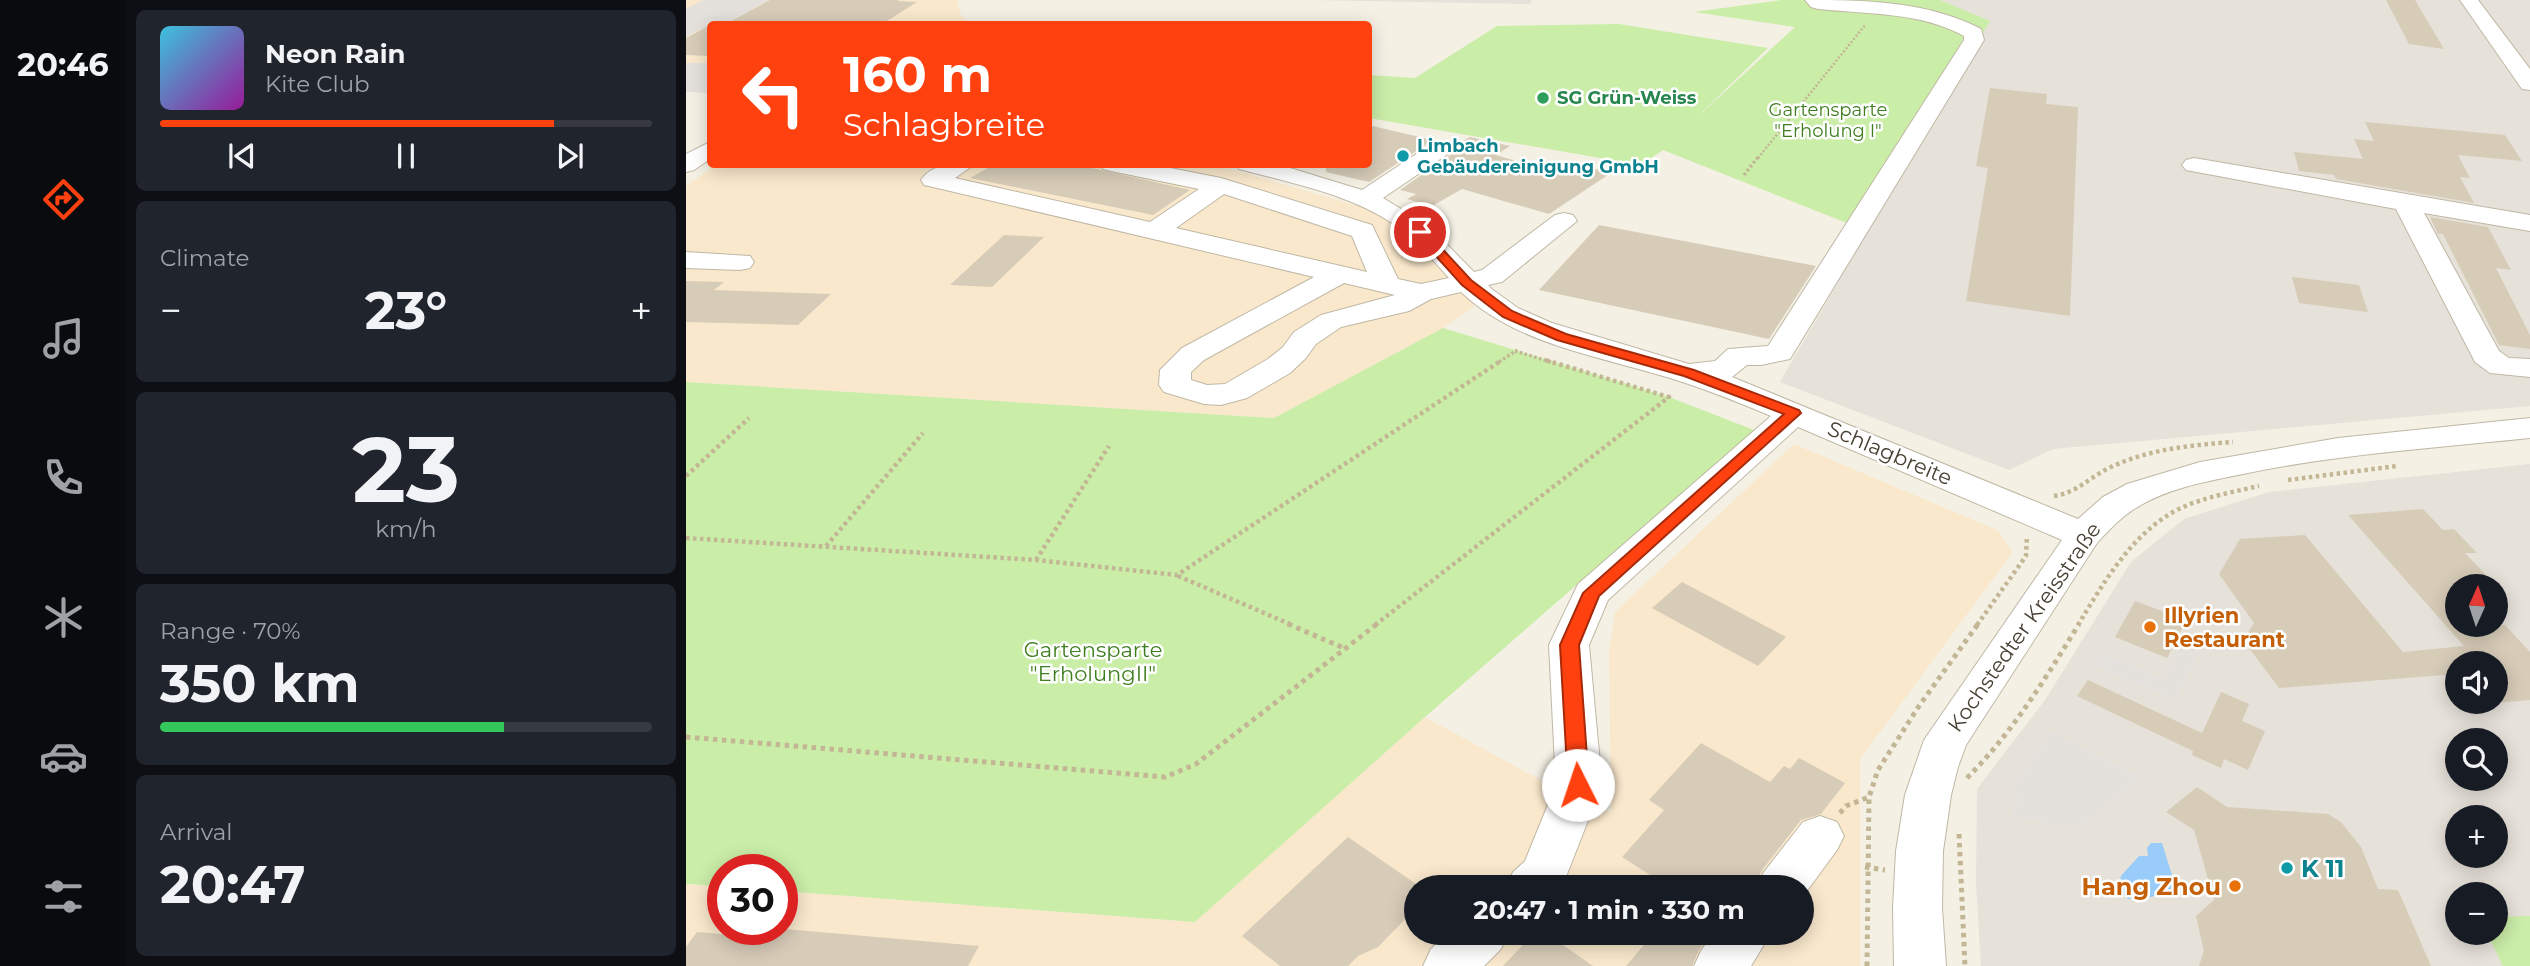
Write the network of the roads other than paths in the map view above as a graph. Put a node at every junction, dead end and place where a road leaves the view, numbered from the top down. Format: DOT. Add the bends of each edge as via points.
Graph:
graph roads {
  1 [pos="1814,0"];
  2 [pos="2469,0"];
  3 [pos="2530,84"];
  4 [pos="705,139"];
  5 [pos="1444,146"];
  6 [pos="686,165"];
  7 [pos="2194,165"];
  8 [pos="956,168"];
  9 [pos="1132,168"];
  10 [pos="1258,168"];
  11 [pos="1263,168"];
  12 [pos="1229,187"];
  13 [pos="1363,200"];
  14 [pos="2406,203"];
  15 [pos="1564,220"];
  16 [pos="2530,223"];
  17 [pos="1153,232"];
  18 [pos="686,260"];
  19 [pos="740,262"];
  20 [pos="1342,274"];
  21 [pos="1466,282"];
  22 [pos="1386,284"];
  23 [pos="1421,293"];
  24 [pos="2530,368"];
  25 [pos="1689,373"];
  26 [pos="1794,413"];
  27 [pos="2530,428"];
  28 [pos="2084,535"];
  29 [pos="1820,836"];
  30 [pos="1543,875"];
  31 [pos="1790,875"];
  32 [pos="1471,945"];
  33 [pos="1736,945"];
  34 [pos="1449,966"];
  35 [pos="1720,966"];
  36 [pos="1920,966"];
  1 -- 25 [label="street" via="1936,18 1964,26 1974,33 1974,40 1779,353 1739,355 1724,370"];
  2 -- 3 [label="street"];
  4 -- 6 [label="street"];
  5 -- 13 [label="street"];
  7 -- 14 [label="street"];
  8 -- 17 [label="street" via="933,180"];
  9 -- 12 [label="street"];
  10 -- 12 [label="street"];
  11 -- 13 [label="street, Schlagbreite"];
  12 -- 17 [label="street"];
  12 -- 22 [label="street" via="1363,231"];
  13 -- 21 [label="street, Schlagbreite" via="1420,232"];
  14 -- 16 [label="street"];
  14 -- 24 [label="street" via="2486,356 2495,365"];
  15 -- 21 [label="street" via="1492,276"];
  17 -- 20 [label="street"];
  18 -- 19 [label="street"];
  20 -- 22 [label="street"];
  20 -- 23 [label="street" via="1193,354 1176,370 1175,385 1204,394 1236,391 1279,366 1305,338 1331,321 1399,304"];
  21 -- 23 [label="street"];
  21 -- 25 [label="street, Schlagbreite" via="1497,308 1544,331"];
  22 -- 23 [label="street"];
  25 -- 26 [label="street, Schlagbreite"];
  26 -- 28 [label="street, Schlagbreite"];
  26 -- 30 [label="street" via="1592,593 1570,645 1578,785"];
  27 -- 28 [label="street, Kochstedter Kreisstraße" via="2289,455 2186,475 2129,497 2104,513"];
  28 -- 36 [label="street, Kochstedter Kreisstraße" via="1946,740 1936,764 1923,815 1917,874"];
  29 -- 31 [label="street"];
  32 -- 34 [label="street"];
  33 -- 35 [label="street"];
}
